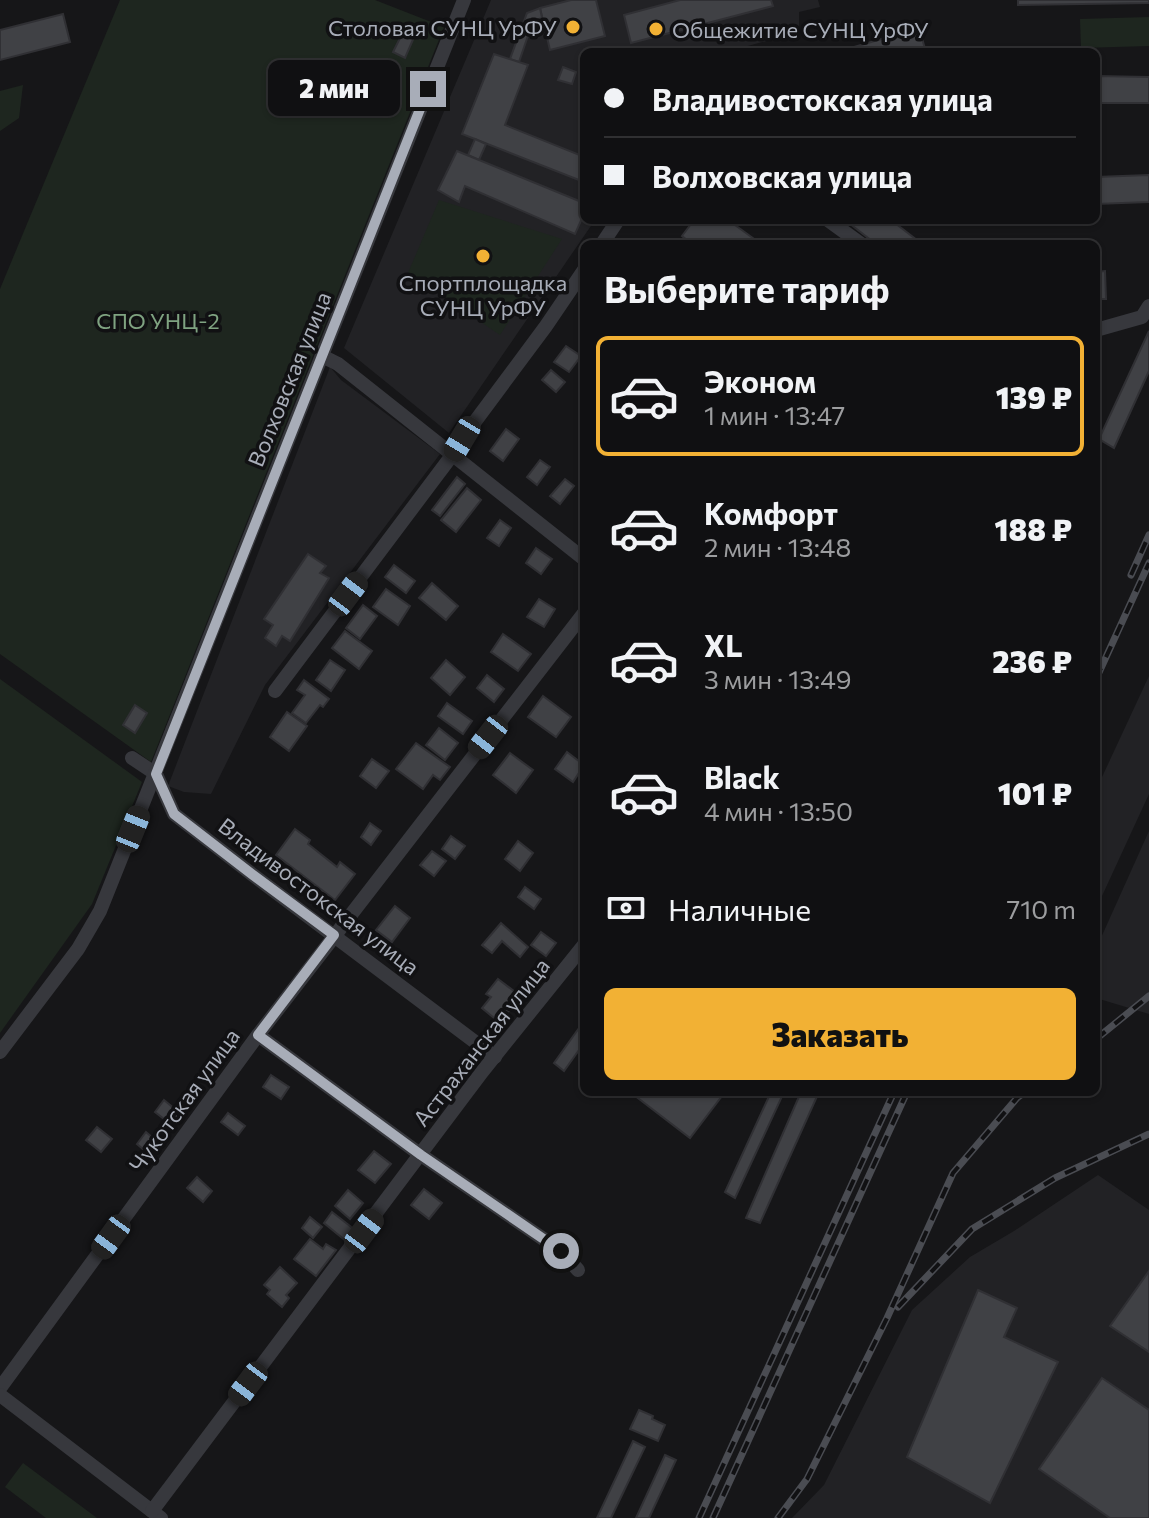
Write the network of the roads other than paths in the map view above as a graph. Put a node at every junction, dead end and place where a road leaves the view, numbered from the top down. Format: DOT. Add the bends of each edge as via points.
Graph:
graph roads {
  1 [pos="464,0"];
  2 [pos="834,224"];
  3 [pos="856,240"];
  4 [pos="580,276"];
  5 [pos="1145,312"];
  6 [pos="1100,329"];
  7 [pos="322,356"];
  8 [pos="453,454"];
  9 [pos="580,556"];
  10 [pos="580,618"];
  11 [pos="275,691"];
  12 [pos="132,758"];
  13 [pos="156,774"];
  14 [pos="334,935"];
  15 [pos="580,950"];
  16 [pos="258,1035"];
  17 [pos="0,1052"];
  18 [pos="495,1057"];
  19 [pos="421,1155"];
  20 [pos="578,1270"];
  21 [pos="0,1388"];
  22 [pos="0,1395"];
  23 [pos="157,1515"];
  1 -- 7 [label="street, Волховская улица"];
  2 -- 3 [label="street"];
  4 -- 8 [label="street"];
  5 -- 6 [label="street"];
  7 -- 8 [label="street"];
  7 -- 13 [label="street, Волховская улица"];
  8 -- 9 [label="street"];
  8 -- 11 [label="street"];
  10 -- 14 [label="street, Чукотская улица"];
  12 -- 13 [label="street"];
  13 -- 14 [label="street, Владивостокская улица" via="174,814"];
  13 -- 17 [label="street, Волховская улица" via="100,911 78,949"];
  14 -- 16 [label="street, Чукотская улица"];
  14 -- 18 [label="street, Владивостокская улица"];
  15 -- 18 [label="street, Астраханская улица"];
  16 -- 19 [label="street"];
  16 -- 21 [label="street, Чукотская улица"];
  18 -- 19 [label="street, Астраханская улица"];
  19 -- 20 [label="street" via="561,1251"];
  19 -- 23 [label="street, Астраханская улица"];
  22 -- 23 [label="street"];
}
